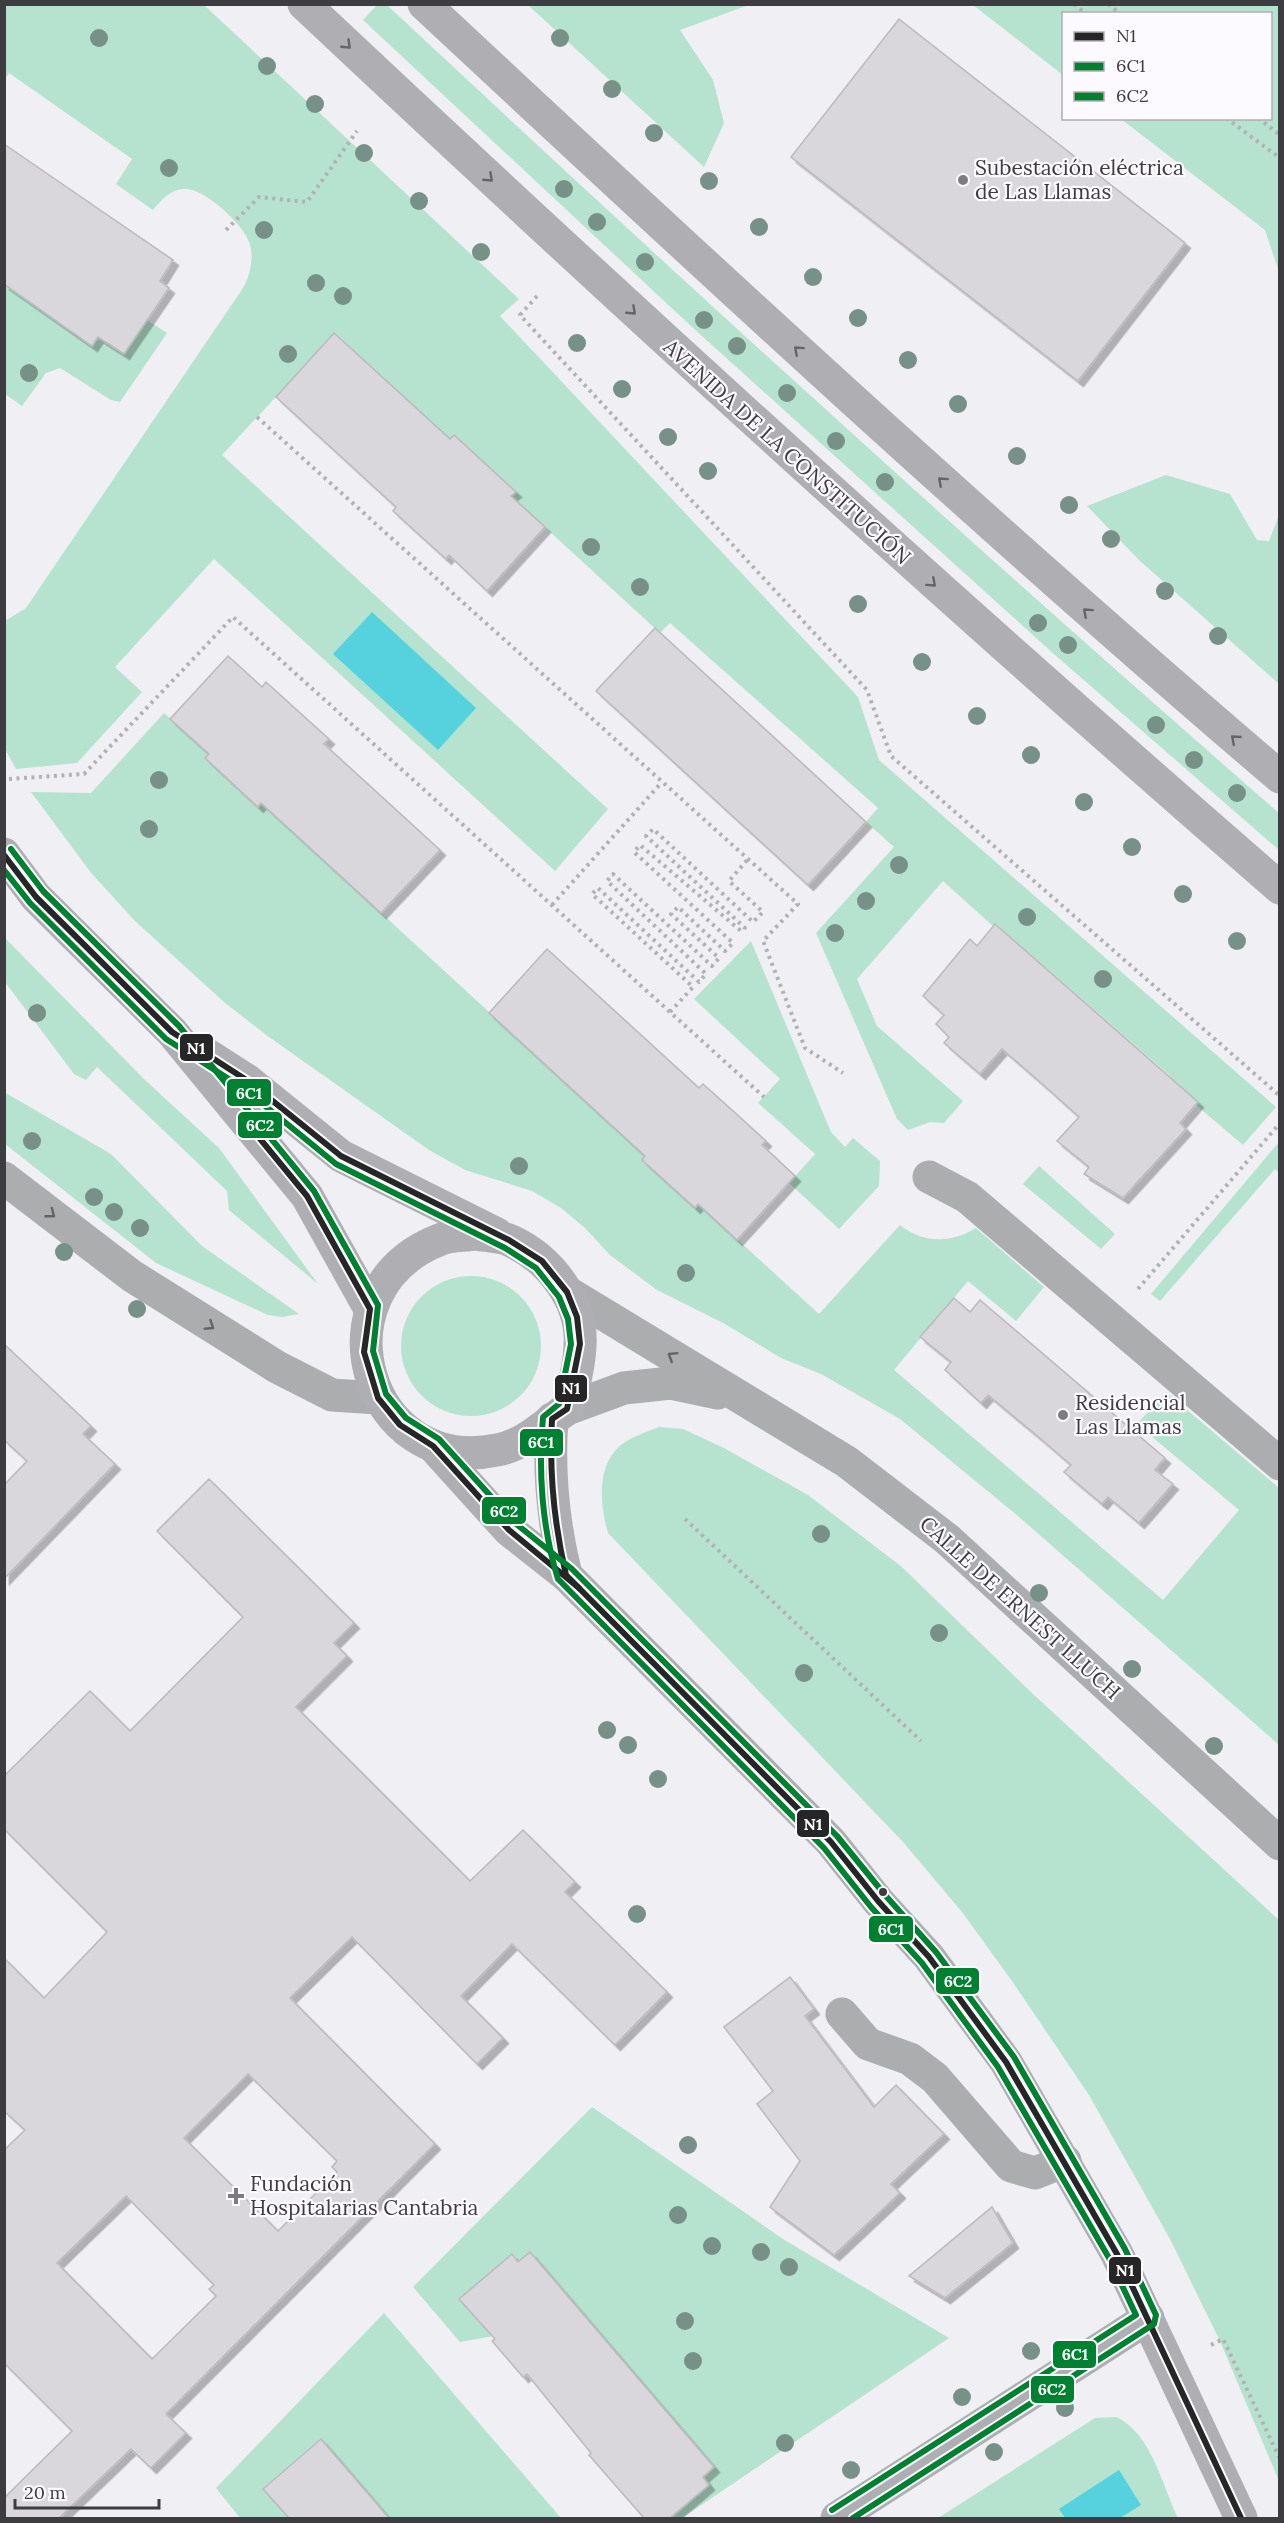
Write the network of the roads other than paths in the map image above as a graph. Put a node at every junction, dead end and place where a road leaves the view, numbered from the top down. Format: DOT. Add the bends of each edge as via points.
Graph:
graph roads {
  1 [pos="304,4"];
  2 [pos="424,4"];
  3 [pos="1280,777"];
  4 [pos="4,854"];
  5 [pos="1280,888"];
  6 [pos="172,1032"];
  7 [pos="929,1177"];
  8 [pos="4,1178"];
  9 [pos="509,1240"];
  10 [pos="567,1292"];
  11 [pos="370,1308"];
  12 [pos="740,1397"];
  13 [pos="378,1398"];
  14 [pos="560,1414"];
  15 [pos="434,1446"];
  16 [pos="1280,1464"];
  17 [pos="566,1575"];
  18 [pos="1280,1844"];
  19 [pos="842,2014"];
  20 [pos="1065,2161"];
  21 [pos="1148,2318"];
  22 [pos="837,2518"];
  23 [pos="1241,2518"];
  1 -- 5 [label="main road, AVENIDA DE LA CONSTITUCIÓN, one-way" via="672,348 1036,676"];
  3 -- 2 [label="main road, one-way" via="1064,591 728,287"];
  4 -- 6 [label="main road" via="36,897"];
  6 -- 9 [label="main road" via="248,1081 340,1156"];
  6 -- 11 [label="main road" via="307,1196"];
  7 -- 16 [label="street" via="967,1197"];
  8 -- 13 [label="street, one-way" via="132,1276 277,1367 332,1395"];
  9 -- 10 [label="main road" via="542,1261"];
  9 -- 11 [label="main road" via="475,1234 440,1239 411,1254 386,1278"];
  12 -- 10 [label="street, CALLE DE ERNEST LLUCH, one-way"];
  10 -- 14 [label="main road" via="577,1317 580,1344"];
  11 -- 13 [label="main road" via="364,1352"];
  12 -- 14 [label="street, CALLE DE ERNEST LLUCH" via="671,1383 624,1388"];
  12 -- 18 [label="street, CALLE DE ERNEST LLUCH" via="847,1462 947,1539"];
  13 -- 15 [label="main road" via="400,1425"];
  14 -- 15 [label="main road" via="527,1439 497,1450 465,1453"];
  14 -- 17 [label="main road" via="549,1463 556,1536"];
  15 -- 17 [label="main road" via="509,1530"];
  17 -- 20 [label="main road" via="831,1842 929,1957 999,2052"];
  19 -- 20 [label="street" via="868,2044 910,2059 935,2078 1011,2166 1035,2173"];
  20 -- 21 [label="main road"];
  21 -- 22 [label="main road"];
  21 -- 23 [label="main road"];
}
